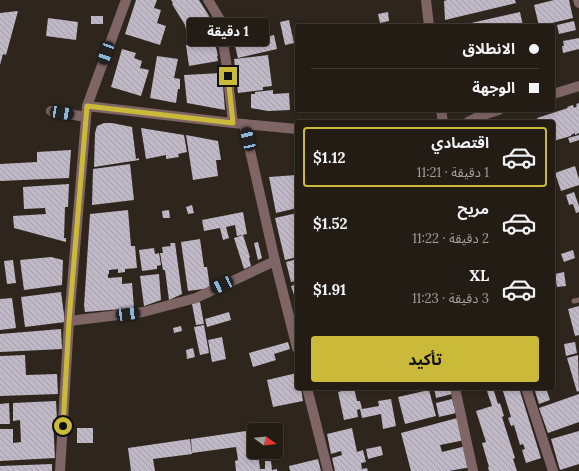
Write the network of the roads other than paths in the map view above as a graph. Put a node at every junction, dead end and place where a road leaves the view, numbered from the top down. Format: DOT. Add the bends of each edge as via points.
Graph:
graph roads {
  1 [pos="126,0"];
  2 [pos="208,0"];
  3 [pos="426,0"];
  4 [pos="430,24"];
  5 [pos="579,86"];
  6 [pos="555,93"];
  7 [pos="87,106"];
  8 [pos="51,111"];
  9 [pos="493,112"];
  10 [pos="86,117"];
  11 [pos="472,120"];
  12 [pos="233,123"];
  13 [pos="244,124"];
  14 [pos="295,129"];
  15 [pos="275,261"];
  16 [pos="69,321"];
  17 [pos="295,340"];
  18 [pos="308,390"];
  19 [pos="455,390"];
  20 [pos="527,390"];
  21 [pos="60,471"];
  22 [pos="328,471"];
  23 [pos="473,471"];
  24 [pos="553,471"];
  1 -- 7 [label="street"];
  2 -- 12 [label="street" via="218,18"];
  3 -- 4 [label="street"];
  5 -- 6 [label="street"];
  7 -- 10 [label="street"];
  7 -- 12 [label="street"];
  8 -- 10 [label="street"];
  9 -- 11 [label="street"];
  10 -- 16 [label="street"];
  12 -- 13 [label="street"];
  13 -- 14 [label="street"];
  13 -- 15 [label="street"];
  15 -- 16 [label="street" via="196,298 143,312"];
  15 -- 17 [label="street"];
  16 -- 21 [label="street"];
  18 -- 22 [label="street"];
  19 -- 23 [label="street"];
  20 -- 24 [label="street"];
}
